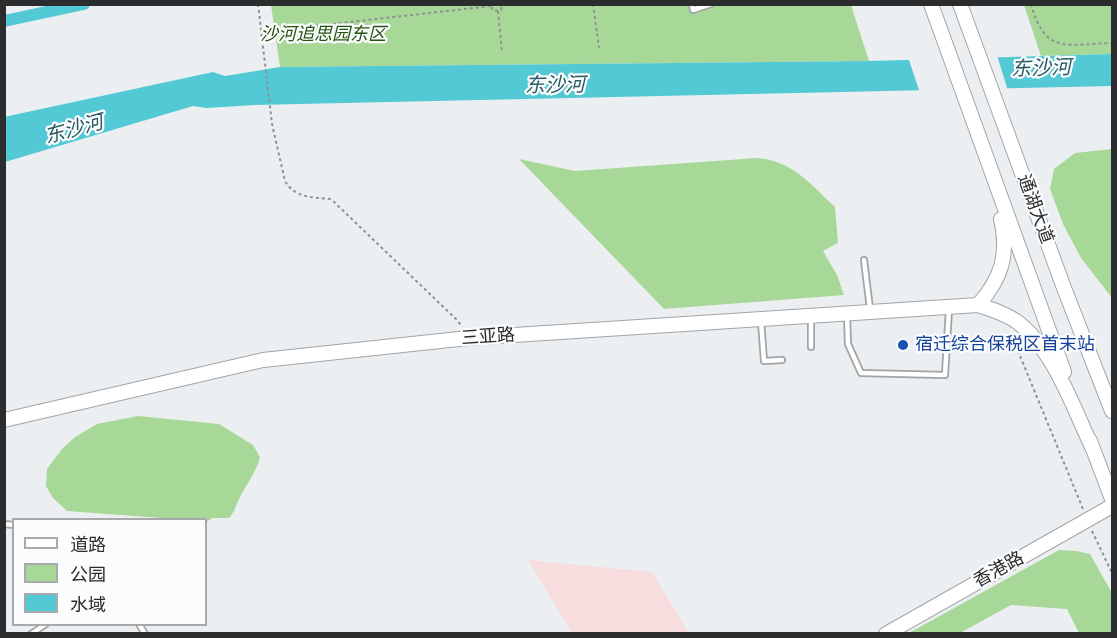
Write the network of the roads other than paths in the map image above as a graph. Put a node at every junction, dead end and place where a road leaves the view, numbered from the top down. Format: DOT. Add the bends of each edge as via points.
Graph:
graph roads {
  1 [pos="692,4"];
  2 [pos="711,4"];
  3 [pos="931,4"];
  4 [pos="960,4"];
  5 [pos="993,179"];
  6 [pos="864,260"];
  7 [pos="978,305"];
  8 [pos="950,306"];
  9 [pos="870,312"];
  10 [pos="847,313"];
  11 [pos="811,315"];
  12 [pos="761,319"];
  13 [pos="811,347"];
  14 [pos="782,360"];
  15 [pos="1113,411"];
  16 [pos="4,420"];
  17 [pos="1092,447"];
  18 [pos="1113,499"];
  19 [pos="1113,506"];
  20 [pos="886,633"];
  1 -- 2 [label="lane" via="693,10"];
  3 -- 5 [label="street, 通湖大道"];
  4 -- 15 [label="street, 通湖大道"];
  5 -- 7 [label="street" via="1005,248 995,282"];
  5 -- 17 [label="street, 通湖大道"];
  6 -- 9 [label="lane"];
  7 -- 8 [label="street, 三亚路"];
  7 -- 17 [label="street" via="1002,312 1017,322 1044,351"];
  8 -- 9 [label="street, 三亚路"];
  8 -- 10 [label="lane" via="945,375 861,373 848,344"];
  9 -- 10 [label="street, 三亚路"];
  10 -- 11 [label="street, 三亚路"];
  11 -- 12 [label="street, 三亚路"];
  11 -- 13 [label="lane"];
  12 -- 14 [label="lane" via="764,361"];
  12 -- 16 [label="street, 三亚路" via="468,338 263,360"];
  17 -- 18 [label="street, 通湖大道"];
  19 -- 20 [label="street, 香港路"];
}
